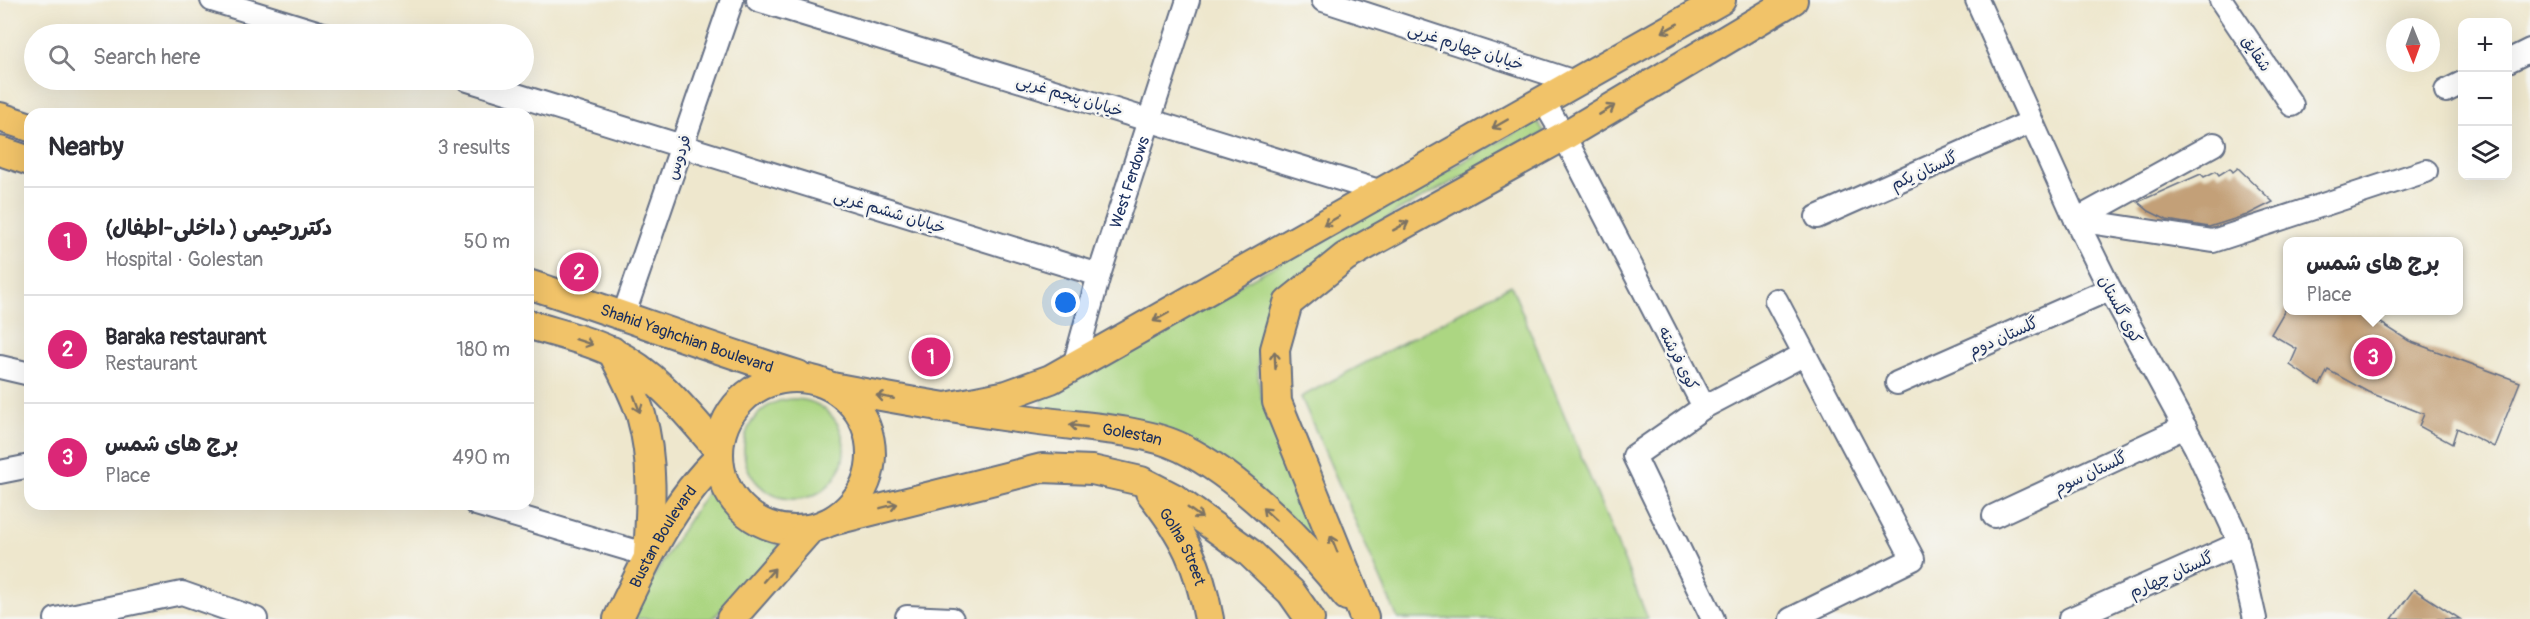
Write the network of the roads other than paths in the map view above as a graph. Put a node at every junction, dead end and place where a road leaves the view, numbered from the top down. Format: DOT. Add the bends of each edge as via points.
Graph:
graph roads {
  1 [pos="212,0"];
  2 [pos="732,0"];
  3 [pos="758,0"];
  4 [pos="1188,0"];
  5 [pos="1323,0"];
  6 [pos="1793,0"];
  7 [pos="1977,0"];
  8 [pos="2221,0"];
  9 [pos="1714,2"];
  10 [pos="290,24"];
  11 [pos="2530,50"];
  12 [pos="2512,59"];
  13 [pos="1575,82"];
  14 [pos="500,90"];
  15 [pos="1542,100"];
  16 [pos="2292,105"];
  17 [pos="0,117"];
  18 [pos="1149,119"];
  19 [pos="2031,122"];
  20 [pos="24,125"];
  21 [pos="1564,136"];
  22 [pos="2214,144"];
  23 [pos="681,146"];
  24 [pos="0,151"];
  25 [pos="24,158"];
  26 [pos="2426,171"];
  27 [pos="1382,192"];
  28 [pos="1817,217"];
  29 [pos="2076,219"];
  30 [pos="1098,275"];
  31 [pos="534,286"];
  32 [pos="2110,289"];
  33 [pos="1776,300"];
  34 [pos="624,314"];
  35 [pos="534,326"];
  36 [pos="612,351"];
  37 [pos="1803,355"];
  38 [pos="1074,366"];
  39 [pos="0,367"];
  40 [pos="24,373"];
  41 [pos="822,383"];
  42 [pos="1897,383"];
  43 [pos="1704,407"];
  44 [pos="942,408"];
  45 [pos="2185,427"];
  46 [pos="718,454"];
  47 [pos="24,467"];
  48 [pos="0,472"];
  49 [pos="1141,481"];
  50 [pos="496,510"];
  51 [pos="1994,516"];
  52 [pos="821,525"];
  53 [pos="2238,544"];
  54 [pos="648,555"];
  55 [pos="1364,618"];
  56 [pos="57,619"];
  57 [pos="256,619"];
  58 [pos="618,619"];
  59 [pos="731,619"];
  60 [pos="907,619"];
  61 [pos="952,619"];
  62 [pos="1209,619"];
  63 [pos="1310,619"];
  64 [pos="1713,619"];
  65 [pos="1791,619"];
  66 [pos="2070,619"];
  67 [pos="2255,619"];
  1 -- 10 [label="street"];
  2 -- 23 [label="street, فردوس"];
  3 -- 18 [label="street, خیابان پنجم غربی"];
  4 -- 18 [label="street, West Ferdows"];
  5 -- 13 [label="street, خیابان چهارم غربی"];
  21 -- 6 [label="main road, one-way"];
  7 -- 19 [label="street, کوی گلستان"];
  8 -- 16 [label="street, شقایق"];
  9 -- 13 [label="main road, one-way"];
  11 -- 12 [label="street"];
  13 -- 15 [label="main road"];
  14 -- 23 [label="street, خیابان ششم غربی"];
  15 -- 21 [label="street, کوی فرشته"];
  15 -- 27 [label="main road, one-way"];
  17 -- 20 [label="main road"];
  18 -- 27 [label="street, خیابان پنجم غربی"];
  18 -- 30 [label="street, West Ferdows"];
  19 -- 28 [label="street, گلستان یکم"];
  19 -- 29 [label="street, کوی گلستان"];
  21 -- 43 [label="street, کوی فرشته"];
  55 -- 21 [label="main road, one-way" via="1277,402 1275,349 1288,303 1345,257"];
  22 -- 29 [label="street"];
  23 -- 30 [label="street, خیابان ششم غربی"];
  23 -- 34 [label="street, فردوس"];
  24 -- 25 [label="main road"];
  26 -- 29 [label="street" via="2213,241"];
  27 -- 38 [label="main road, one-way"];
  29 -- 32 [label="street, کوی گلستان"];
  30 -- 38 [label="street, West Ferdows"];
  31 -- 34 [label="main road, Shahid Yaghchian Boulevard"];
  32 -- 42 [label="street, گلستان دوم"];
  32 -- 45 [label="street, کوی گلستان"];
  33 -- 37 [label="street"];
  34 -- 41 [label="main road, Shahid Yaghchian Boulevard"];
  35 -- 36 [label="main road, one-way"];
  36 -- 46 [label="main road" via="682,406"];
  36 -- 54 [label="main road, one-way" via="641,416 649,462"];
  37 -- 43 [label="street"];
  37 -- 65 [label="street" via="1913,559"];
  38 -- 44 [label="main road" via="1007,395"];
  39 -- 40 [label="street"];
  44 -- 41 [label="main road, Golestan, one-way"];
  41 -- 46 [label="main road" via="790,378 768,382 749,393 733,408 723,427"];
  41 -- 52 [label="main road" via="850,401 863,420 870,442 871,465 864,488 850,506"];
  43 -- 64 [label="street, کوی فرشته" via="1634,456"];
  55 -- 44 [label="main road, Golestan, one-way" via="1287,530 1228,476 1180,447 1138,434"];
  45 -- 51 [label="street, گلستان سوم"];
  45 -- 53 [label="street, کوی گلستان"];
  46 -- 52 [label="main road" via="723,480 748,515 789,530"];
  46 -- 54 [label="main road, Bustan Boulevard" via="697,479"];
  47 -- 48 [label="street"];
  52 -- 49 [label="main road, one-way" via="1042,468 1092,470"];
  49 -- 62 [label="main road, Golha Street" via="1174,523 1191,555"];
  49 -- 63 [label="main road, one-way" via="1174,498 1250,553 1291,592"];
  50 -- 54 [label="street"];
  59 -- 52 [label="main road, one-way"];
  53 -- 66 [label="street, گلستان چهارم"];
  53 -- 67 [label="street, کوی گلستان"];
  54 -- 58 [label="main road, Bustan Boulevard"];
  56 -- 57 [label="street" via="182,593"];
  60 -- 61 [label="street"];
}
